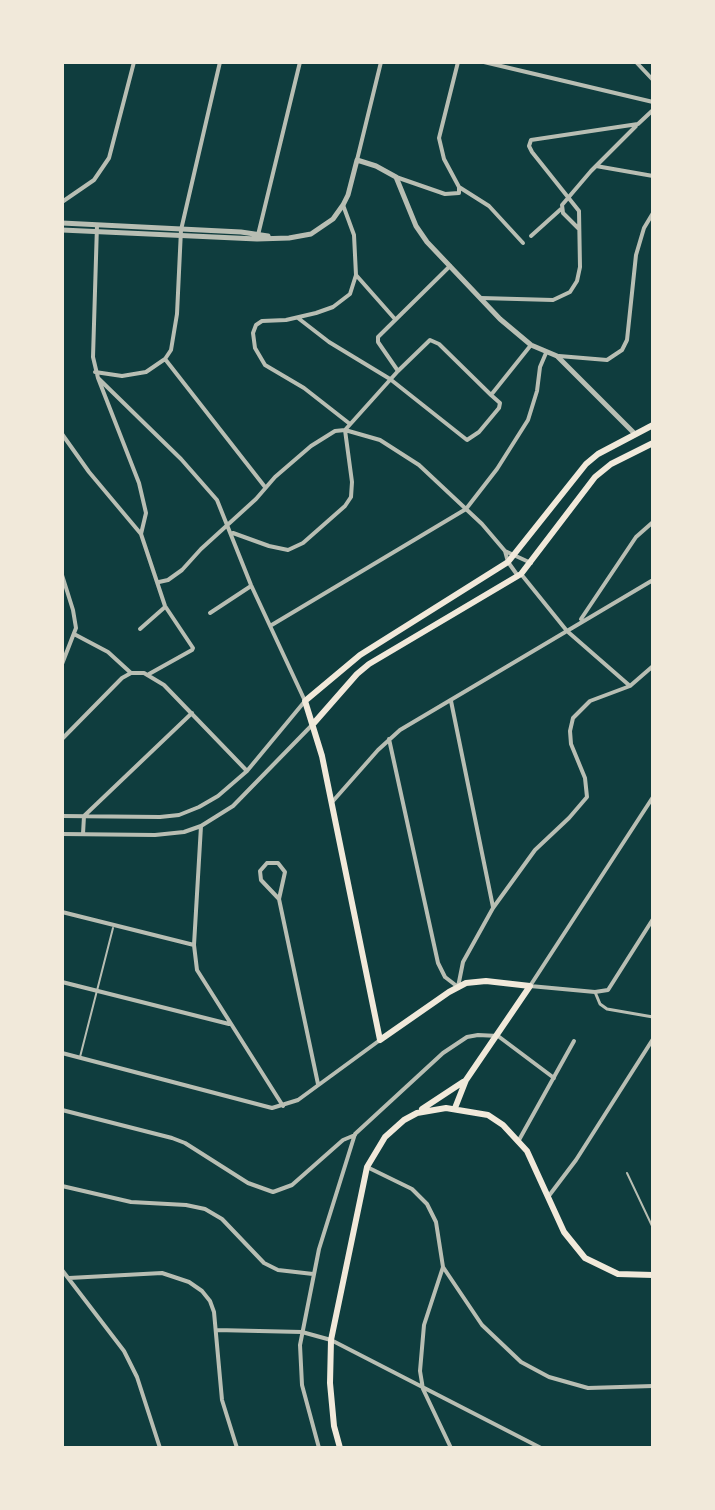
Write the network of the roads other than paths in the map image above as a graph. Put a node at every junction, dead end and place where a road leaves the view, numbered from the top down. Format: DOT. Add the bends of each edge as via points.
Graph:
graph roads {
  1 [pos="134,62"];
  2 [pos="220,62"];
  3 [pos="300,62"];
  4 [pos="381,62"];
  5 [pos="458,62"];
  6 [pos="484,62"];
  7 [pos="636,62"];
  8 [pos="653,80"];
  9 [pos="653,102"];
  10 [pos="653,110"];
  11 [pos="638,124"];
  12 [pos="357,160"];
  13 [pos="596,166"];
  14 [pos="653,176"];
  15 [pos="396,177"];
  16 [pos="459,187"];
  17 [pos="569,198"];
  18 [pos="62,202"];
  19 [pos="343,205"];
  20 [pos="561,209"];
  21 [pos="653,213"];
  22 [pos="62,223"];
  23 [pos="97,229"];
  24 [pos="62,230"];
  25 [pos="580,230"];
  26 [pos="181,233"];
  27 [pos="258,236"];
  28 [pos="531,236"];
  29 [pos="523,243"];
  30 [pos="450,266"];
  31 [pos="356,275"];
  32 [pos="481,298"];
  33 [pos="298,317"];
  34 [pos="395,318"];
  35 [pos="531,345"];
  36 [pos="546,353"];
  37 [pos="557,356"];
  38 [pos="165,359"];
  39 [pos="398,371"];
  40 [pos="95,372"];
  41 [pos="98,378"];
  42 [pos="390,379"];
  43 [pos="491,395"];
  44 [pos="350,424"];
  45 [pos="653,425"];
  46 [pos="345,430"];
  47 [pos="62,434"];
  48 [pos="635,434"];
  49 [pos="653,443"];
  50 [pos="265,487"];
  51 [pos="466,509"];
  52 [pos="653,522"];
  53 [pos="228,525"];
  54 [pos="231,532"];
  55 [pos="141,534"];
  56 [pos="505,551"];
  57 [pos="516,555"];
  58 [pos="508,562"];
  59 [pos="531,563"];
  60 [pos="62,575"];
  61 [pos="520,575"];
  62 [pos="653,580"];
  63 [pos="159,582"];
  64 [pos="251,585"];
  65 [pos="165,606"];
  66 [pos="210,613"];
  67 [pos="580,621"];
  68 [pos="270,626"];
  69 [pos="140,629"];
  70 [pos="567,631"];
  71 [pos="74,634"];
  72 [pos="62,664"];
  73 [pos="653,666"];
  74 [pos="131,673"];
  75 [pos="149,674"];
  76 [pos="630,686"];
  77 [pos="305,701"];
  78 [pos="451,701"];
  79 [pos="192,713"];
  80 [pos="314,723"];
  81 [pos="62,739"];
  82 [pos="389,739"];
  83 [pos="247,771"];
  84 [pos="653,797"];
  85 [pos="331,803"];
  86 [pos="62,816"];
  87 [pos="84,816"];
  88 [pos="201,826"];
  89 [pos="62,834"];
  90 [pos="83,834"];
  91 [pos="279,899"];
  92 [pos="493,908"];
  93 [pos="62,912"];
  94 [pos="653,919"];
  95 [pos="114,926"];
  96 [pos="194,945"];
  97 [pos="62,982"];
  98 [pos="530,986"];
  99 [pos="458,987"];
  100 [pos="98,991"];
  101 [pos="595,992"];
  102 [pos="653,1017"];
  103 [pos="231,1024"];
  104 [pos="498,1036"];
  105 [pos="653,1039"];
  106 [pos="380,1040"];
  107 [pos="574,1041"];
  108 [pos="62,1053"];
  109 [pos="80,1058"];
  110 [pos="554,1078"];
  111 [pos="466,1080"];
  112 [pos="318,1085"];
  113 [pos="283,1106"];
  114 [pos="455,1108"];
  115 [pos="62,1110"];
  116 [pos="417,1113"];
  117 [pos="355,1134"];
  118 [pos="519,1140"];
  119 [pos="367,1167"];
  120 [pos="627,1173"];
  121 [pos="62,1186"];
  122 [pos="548,1197"];
  123 [pos="653,1228"];
  124 [pos="443,1267"];
  125 [pos="62,1270"];
  126 [pos="313,1274"];
  127 [pos="653,1275"];
  128 [pos="69,1278"];
  129 [pos="216,1330"];
  130 [pos="302,1332"];
  131 [pos="331,1340"];
  132 [pos="653,1386"];
  133 [pos="423,1389"];
  134 [pos="160,1448"];
  135 [pos="237,1448"];
  136 [pos="319,1448"];
  137 [pos="340,1448"];
  138 [pos="451,1448"];
  139 [pos="541,1448"];
  1 -- 18 [label="street" via="109,158 94,180"];
  2 -- 26 [label="street"];
  3 -- 27 [label="street"];
  4 -- 12 [label="street"];
  5 -- 16 [label="street" via="439,138"];
  6 -- 9 [label="street"];
  7 -- 8 [label="street"];
  10 -- 11 [label="street"];
  11 -- 13 [label="street"];
  11 -- 17 [label="street" via="531,140 532,152"];
  12 -- 15 [label="street"];
  12 -- 19 [label="street"];
  13 -- 14 [label="street"];
  13 -- 17 [label="street"];
  15 -- 16 [label="street" via="445,194 459,193"];
  15 -- 30 [label="street" via="416,226"];
  16 -- 29 [label="street" via="489,206"];
  17 -- 20 [label="street"];
  17 -- 25 [label="street" via="579,211"];
  19 -- 27 [label="street" via="311,234"];
  19 -- 31 [label="street" via="354,235"];
  20 -- 25 [label="street"];
  20 -- 28 [label="street"];
  21 -- 37 [label="street" via="636,255 622,350 607,360"];
  22 -- 23 [label="street"];
  23 -- 24 [label="street"];
  23 -- 26 [label="street"];
  23 -- 40 [label="street"];
  25 -- 32 [label="street" via="580,273 566,295 553,300"];
  26 -- 27 [label="street"];
  26 -- 38 [label="street" via="175,335"];
  30 -- 32 [label="street"];
  30 -- 34 [label="street"];
  31 -- 33 [label="street" via="343,301"];
  31 -- 34 [label="street"];
  32 -- 35 [label="street"];
  33 -- 42 [label="street"];
  33 -- 44 [label="street" via="256,325 253,337 259,357"];
  34 -- 39 [label="street" via="377,339"];
  35 -- 36 [label="street"];
  35 -- 43 [label="street"];
  36 -- 37 [label="street"];
  36 -- 51 [label="street" via="528,420"];
  37 -- 48 [label="street"];
  38 -- 40 [label="street" via="146,372"];
  38 -- 50 [label="street"];
  39 -- 42 [label="street"];
  39 -- 43 [label="street" via="432,340"];
  40 -- 41 [label="street"];
  41 -- 53 [label="street" via="199,478"];
  41 -- 55 [label="street" via="139,483 146,513"];
  42 -- 43 [label="street" via="468,441 499,408"];
  42 -- 44 [label="street"];
  44 -- 46 [label="street"];
  45 -- 48 [label="main road"];
  46 -- 50 [label="street" via="318,442"];
  46 -- 51 [label="street" via="380,440 406,455"];
  46 -- 54 [label="street" via="352,482 345,506 288,550"];
  47 -- 55 [label="street"];
  48 -- 57 [label="main road" via="586,464"];
  49 -- 59 [label="main road" via="595,477"];
  50 -- 53 [label="street"];
  51 -- 56 [label="street"];
  51 -- 68 [label="street"];
  52 -- 67 [label="street" via="636,537"];
  53 -- 54 [label="street"];
  53 -- 63 [label="street" via="182,570"];
  54 -- 64 [label="street"];
  55 -- 63 [label="street"];
  56 -- 57 [label="street"];
  56 -- 58 [label="street"];
  57 -- 58 [label="main road"];
  57 -- 59 [label="street"];
  58 -- 61 [label="street"];
  58 -- 77 [label="main road" via="360,655"];
  59 -- 61 [label="main road"];
  60 -- 71 [label="street"];
  61 -- 70 [label="street"];
  61 -- 80 [label="main road" via="369,664"];
  62 -- 67 [label="street"];
  63 -- 65 [label="street"];
  64 -- 66 [label="street"];
  64 -- 68 [label="street"];
  65 -- 69 [label="street"];
  65 -- 75 [label="street" via="193,648"];
  67 -- 70 [label="street"];
  68 -- 77 [label="street"];
  70 -- 76 [label="street"];
  70 -- 78 [label="street"];
  71 -- 72 [label="street"];
  71 -- 74 [label="street" via="108,652"];
  73 -- 76 [label="street"];
  74 -- 75 [label="street"];
  74 -- 81 [label="street"];
  75 -- 79 [label="street"];
  76 -- 92 [label="street" via="590,701 573,718 571,744 587,797 535,850"];
  77 -- 80 [label="main road"];
  77 -- 83 [label="street"];
  78 -- 82 [label="street"];
  78 -- 92 [label="street"];
  79 -- 83 [label="street"];
  79 -- 87 [label="street"];
  80 -- 85 [label="main road"];
  80 -- 88 [label="street" via="233,806"];
  82 -- 85 [label="street"];
  82 -- 99 [label="street" via="438,963"];
  83 -- 87 [label="street" via="218,796 179,815"];
  84 -- 98 [label="street"];
  85 -- 106 [label="main road"];
  86 -- 87 [label="street"];
  87 -- 90 [label="street"];
  88 -- 90 [label="street" via="155,835"];
  88 -- 96 [label="street"];
  89 -- 90 [label="street"];
  91 -- 91 [label="street" via="261,880 267,863 278,863 285,872"];
  91 -- 112 [label="street"];
  92 -- 99 [label="street" via="463,962"];
  93 -- 95 [label="street"];
  94 -- 101 [label="street" via="608,990"];
  95 -- 96 [label="street"];
  95 -- 100 [label="lane"];
  96 -- 103 [label="street" via="199,975"];
  97 -- 100 [label="street"];
  98 -- 99 [label="main road" via="486,981"];
  98 -- 101 [label="street"];
  98 -- 104 [label="main road"];
  99 -- 106 [label="main road"];
  100 -- 103 [label="street"];
  100 -- 109 [label="lane"];
  101 -- 102 [label="street" via="607,1009"];
  103 -- 113 [label="street"];
  104 -- 110 [label="street"];
  104 -- 111 [label="main road"];
  104 -- 117 [label="street" via="455,1042"];
  105 -- 122 [label="street"];
  106 -- 112 [label="street"];
  107 -- 110 [label="street"];
  108 -- 109 [label="street"];
  109 -- 113 [label="street" via="262,1107"];
  110 -- 118 [label="street"];
  111 -- 114 [label="main road"];
  111 -- 116 [label="main road"];
  112 -- 113 [label="street"];
  114 -- 116 [label="main road"];
  114 -- 118 [label="main road" via="488,1115"];
  115 -- 117 [label="street" via="185,1143 248,1183 273,1192 292,1185"];
  116 -- 119 [label="main road" via="385,1137"];
  117 -- 126 [label="street"];
  118 -- 122 [label="main road"];
  119 -- 124 [label="street" via="412,1189 427,1204 436,1222"];
  119 -- 131 [label="main road"];
  120 -- 123 [label="lane"];
  121 -- 126 [label="street" via="131,1202 205,1209 271,1267"];
  122 -- 127 [label="main road" via="564,1232 585,1258 618,1274"];
  124 -- 132 [label="street" via="482,1325 521,1362 588,1388"];
  124 -- 133 [label="street" via="424,1325"];
  125 -- 128 [label="street"];
  126 -- 130 [label="street"];
  128 -- 129 [label="street" via="173,1275 210,1301"];
  128 -- 134 [label="street" via="130,1361"];
  129 -- 130 [label="street"];
  129 -- 135 [label="street" via="220,1391"];
  130 -- 131 [label="street"];
  130 -- 136 [label="street" via="302,1385"];
  131 -- 133 [label="street"];
  131 -- 137 [label="main road" via="330,1383"];
  133 -- 138 [label="street"];
  133 -- 139 [label="street"];
}
